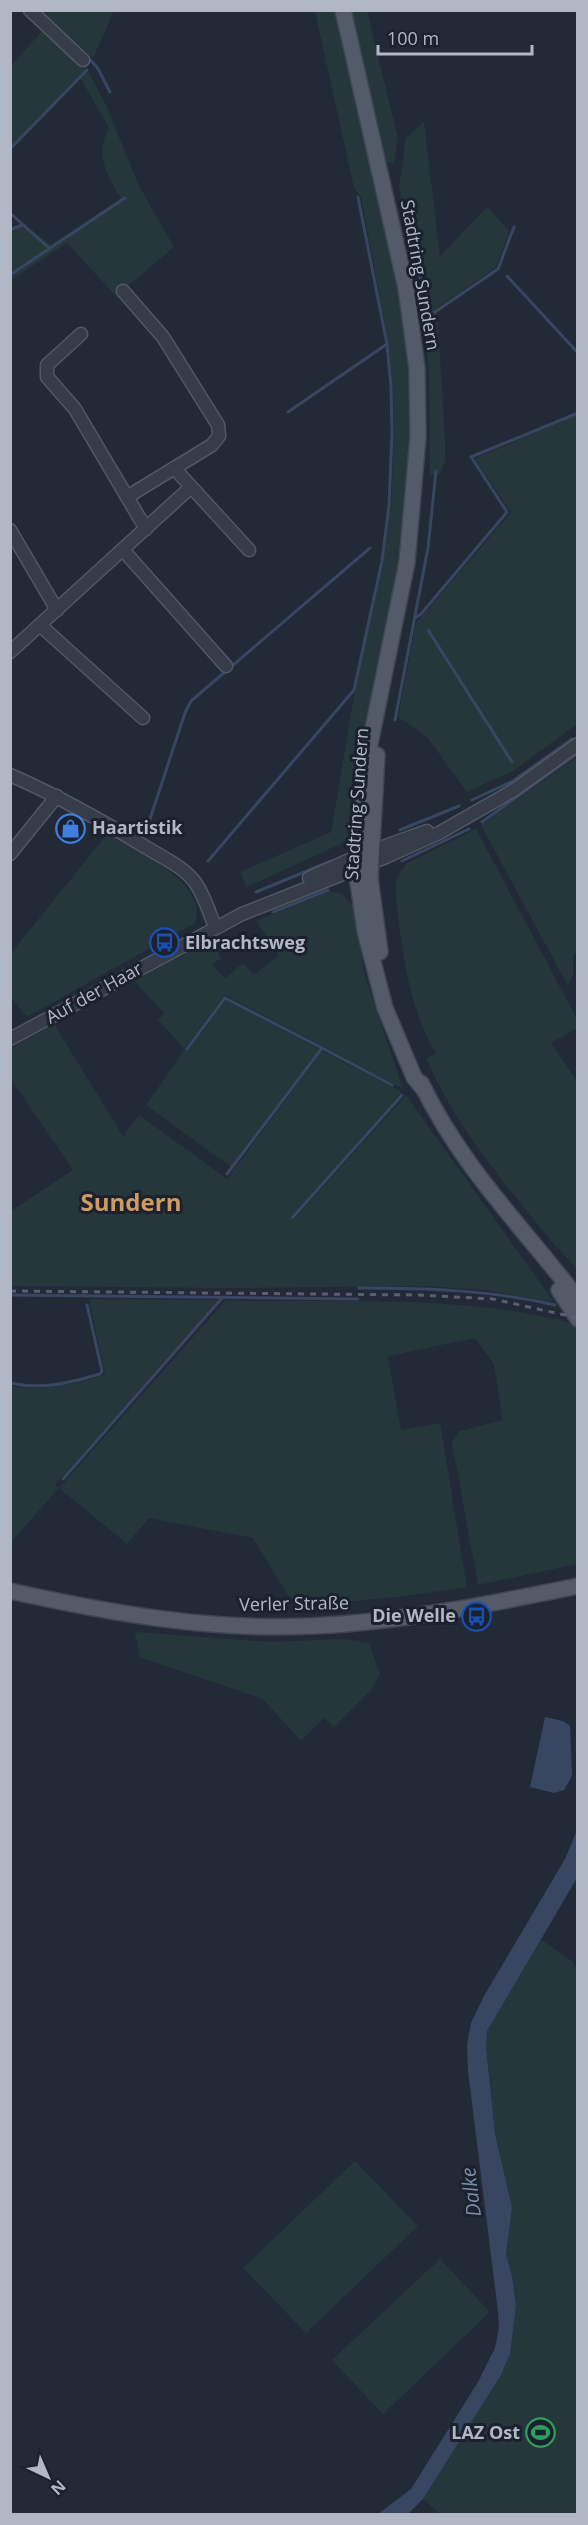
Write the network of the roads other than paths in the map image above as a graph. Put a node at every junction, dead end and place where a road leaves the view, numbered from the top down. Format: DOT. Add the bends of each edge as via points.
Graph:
graph roads {
  1 [pos="30,10"];
  2 [pos="343,10"];
  3 [pos="82,60"];
  4 [pos="123,291"];
  5 [pos="81,334"];
  6 [pos="174,468"];
  7 [pos="191,487"];
  8 [pos="127,496"];
  9 [pos="146,529"];
  10 [pos="10,531"];
  11 [pos="123,550"];
  12 [pos="249,550"];
  13 [pos="57,610"];
  14 [pos="40,625"];
  15 [pos="10,652"];
  16 [pos="226,666"];
  17 [pos="143,718"];
  18 [pos="578,744"];
  19 [pos="10,775"];
  20 [pos="57,796"];
  21 [pos="10,854"];
  22 [pos="364,860"];
  23 [pos="215,927"];
  24 [pos="10,1039"];
  25 [pos="521,1232"];
  26 [pos="578,1299"];
  27 [pos="578,1319"];
  28 [pos="578,1586"];
  29 [pos="10,1591"];
  1 -- 3 [label="street"];
  2 -- 22 [label="main road, Stadtring Sundern" via="406,288 417,369 414,501 389,657"];
  4 -- 6 [label="street" via="163,337 218,425 219,436 212,445"];
  5 -- 8 [label="street" via="47,365 47,376 75,409"];
  6 -- 7 [label="street"];
  6 -- 8 [label="street"];
  7 -- 9 [label="street"];
  7 -- 12 [label="street"];
  8 -- 9 [label="street"];
  9 -- 11 [label="street"];
  10 -- 13 [label="street"];
  11 -- 13 [label="street"];
  11 -- 16 [label="street"];
  13 -- 14 [label="street"];
  14 -- 15 [label="street"];
  14 -- 17 [label="street"];
  18 -- 22 [label="street, Auf der Haar" via="514,790 440,833"];
  19 -- 20 [label="street"];
  20 -- 21 [label="street"];
  20 -- 23 [label="street" via="183,871 201,893"];
  22 -- 23 [label="street, Auf der Haar" via="277,893"];
  22 -- 25 [label="main road, Stadtring Sundern" via="388,991 410,1060 457,1149"];
  23 -- 24 [label="street, Auf der Haar"];
  25 -- 26 [label="main road, Stadtring Sundern"];
  25 -- 27 [label="main road, Stadtring Sundern"];
  28 -- 29 [label="main road, Verler Straße" via="436,1613 311,1626 166,1621"];
}
